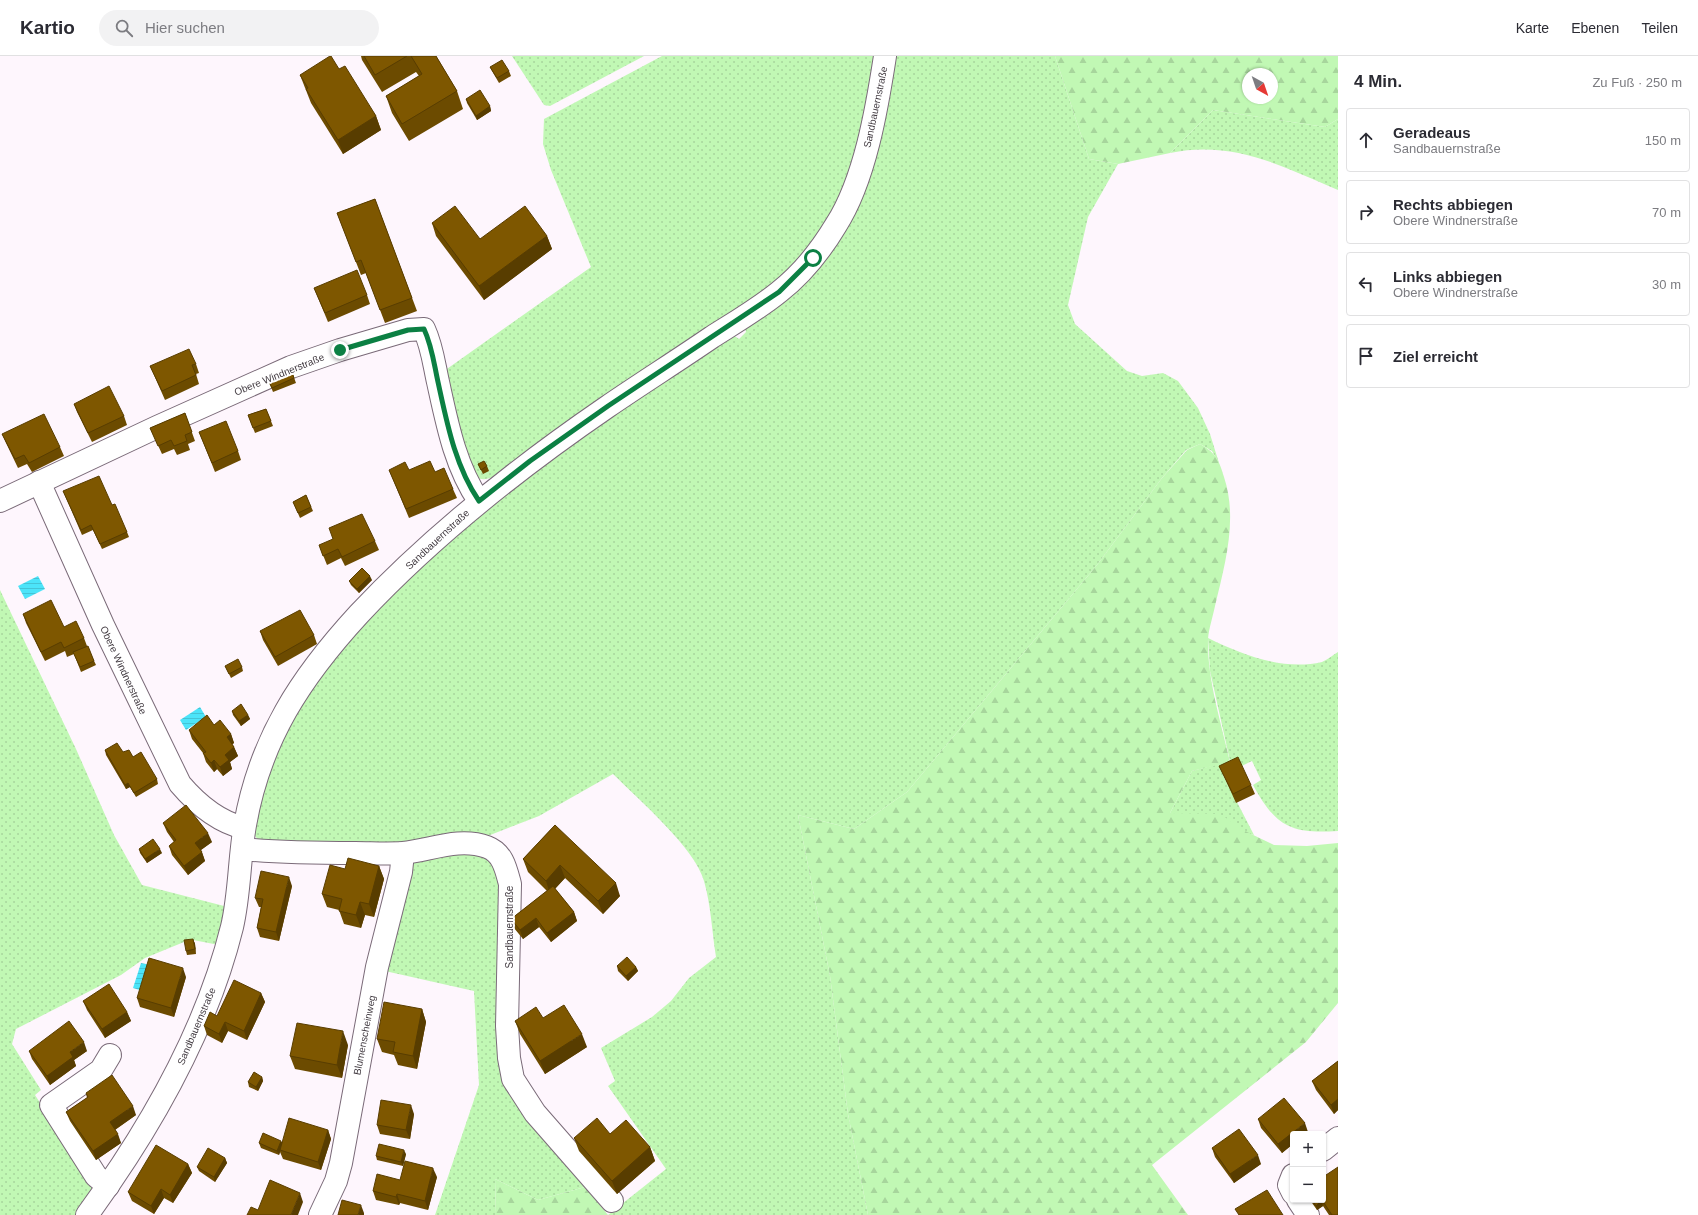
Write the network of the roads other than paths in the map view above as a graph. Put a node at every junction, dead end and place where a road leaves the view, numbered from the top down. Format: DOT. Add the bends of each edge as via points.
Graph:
graph roads {
  1 [pos="885,56"];
  2 [pos="39,482"];
  3 [pos="0,501"];
  4 [pos="479,501"];
  5 [pos="243,839"];
  6 [pos="403,853"];
  7 [pos="110,1056"];
  8 [pos="1338,1138"];
  9 [pos="1326,1148"];
  10 [pos="108,1186"];
  11 [pos="612,1201"];
  12 [pos="1300,1203"];
  13 [pos="87,1215"];
  14 [pos="320,1215"];
  15 [pos="1308,1215"];
  1 -- 4 [label="street, Sandbauernstraße" via="870,136 854,186 838,222 813,258 779,292 608,406"];
  2 -- 3 [label="street, Obere Windnerstraße"];
  2 -- 4 [label="street, Obere Windnerstraße" via="291,367 400,332 424,329 430,342 458,463"];
  2 -- 5 [label="street, Obere Windnerstraße" via="103,625 180,784"];
  4 -- 5 [label="street, Sandbauernstraße" via="359,614 312,668 286,708 264,755 252,794"];
  5 -- 6 [label="street, Sandbauernstraße" via="275,853"];
  5 -- 10 [label="street, Sandbauernstraße" via="240,882 232,927 198,1026 173,1080"];
  6 -- 11 [label="street, Sandbauernstraße" via="450,844 473,843 488,848 500,856 510,884 507,1026 513,1079 535,1113"];
  6 -- 14 [label="street, Blumenscheinweg" via="401,872 377,967 341,1163"];
  7 -- 10 [label="street" via="101,1070 51,1105 96,1176"];
  8 -- 9 [label="street"];
  10 -- 13 [label="street, Sandbauernstraße"];
  12 -- 15 [label="street"];
}
